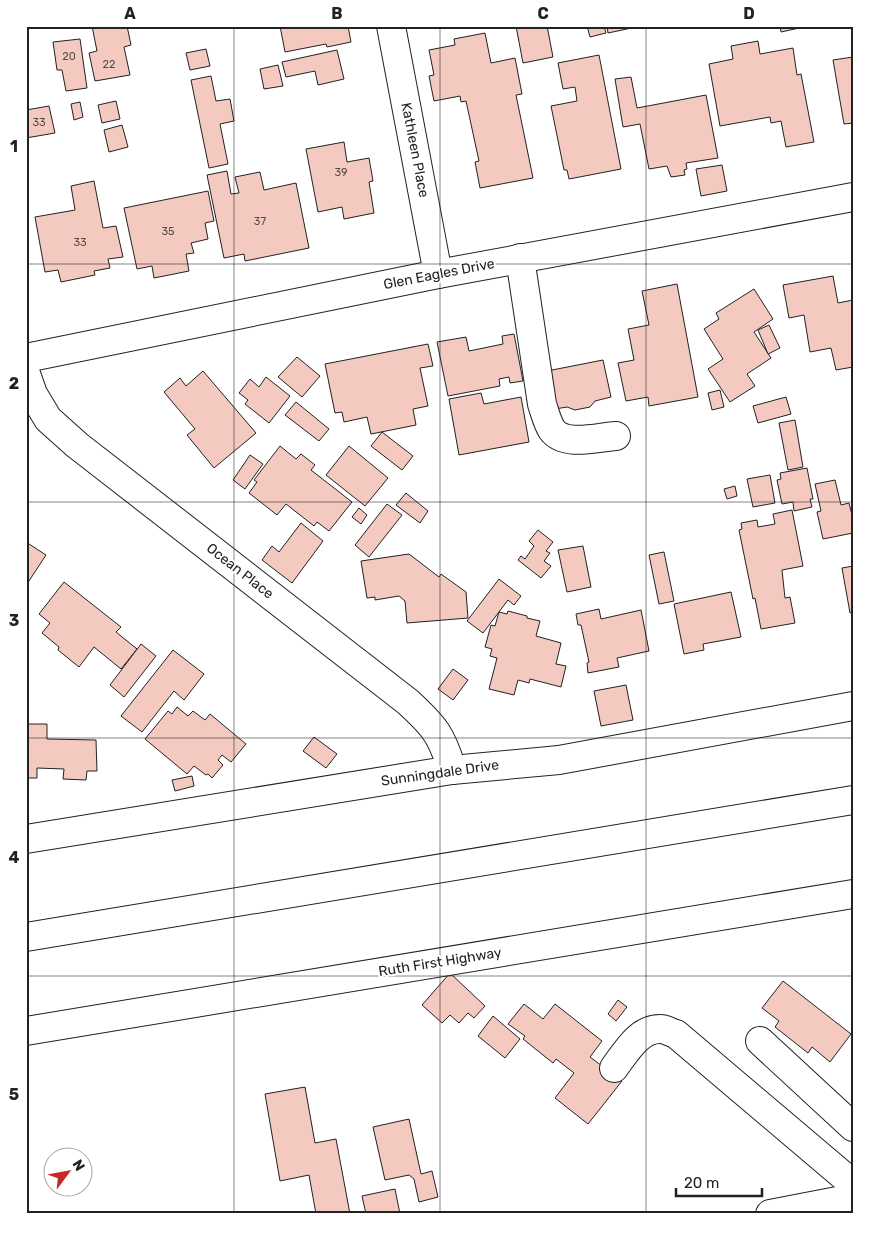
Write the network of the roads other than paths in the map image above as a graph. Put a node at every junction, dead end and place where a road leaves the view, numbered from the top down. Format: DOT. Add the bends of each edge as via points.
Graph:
graph roads {
  1 [pos="391,26"];
  2 [pos="853,197"];
  3 [pos="520,258"];
  4 [pos="438,274"];
  5 [pos="26,358"];
  6 [pos="26,374"];
  7 [pos="616,436"];
  8 [pos="853,706"];
  9 [pos="452,770"];
  10 [pos="853,800"];
  11 [pos="26,839"];
  12 [pos="853,894"];
  13 [pos="26,937"];
  14 [pos="26,1031"];
  15 [pos="760,1041"];
  16 [pos="614,1068"];
  17 [pos="853,1127"];
  18 [pos="853,1184"];
  19 [pos="853,1198"];
  20 [pos="770,1214"];
  1 -- 4 [label="main road, Kathleen Place"];
  2 -- 3 [label="main road, Glen Eagles Drive"];
  3 -- 4 [label="main road, Glen Eagles Drive"];
  3 -- 7 [label="main road" via="547,420 553,431 573,440"];
  4 -- 5 [label="main road, Glen Eagles Drive"];
  6 -- 9 [label="main road, Ocean Place" via="48,419 78,445 430,722 445,745"];
  8 -- 9 [label="main road, Sunningdale Drive" via="559,760"];
  9 -- 11 [label="main road, Sunningdale Drive"];
  10 -- 13 [label="main road"];
  12 -- 14 [label="main road, Ruth First Highway"];
  15 -- 17 [label="main road"];
  16 -- 18 [label="main road" via="634,1041 647,1031 662,1029 676,1034"];
  19 -- 20 [label="main road"];
}
